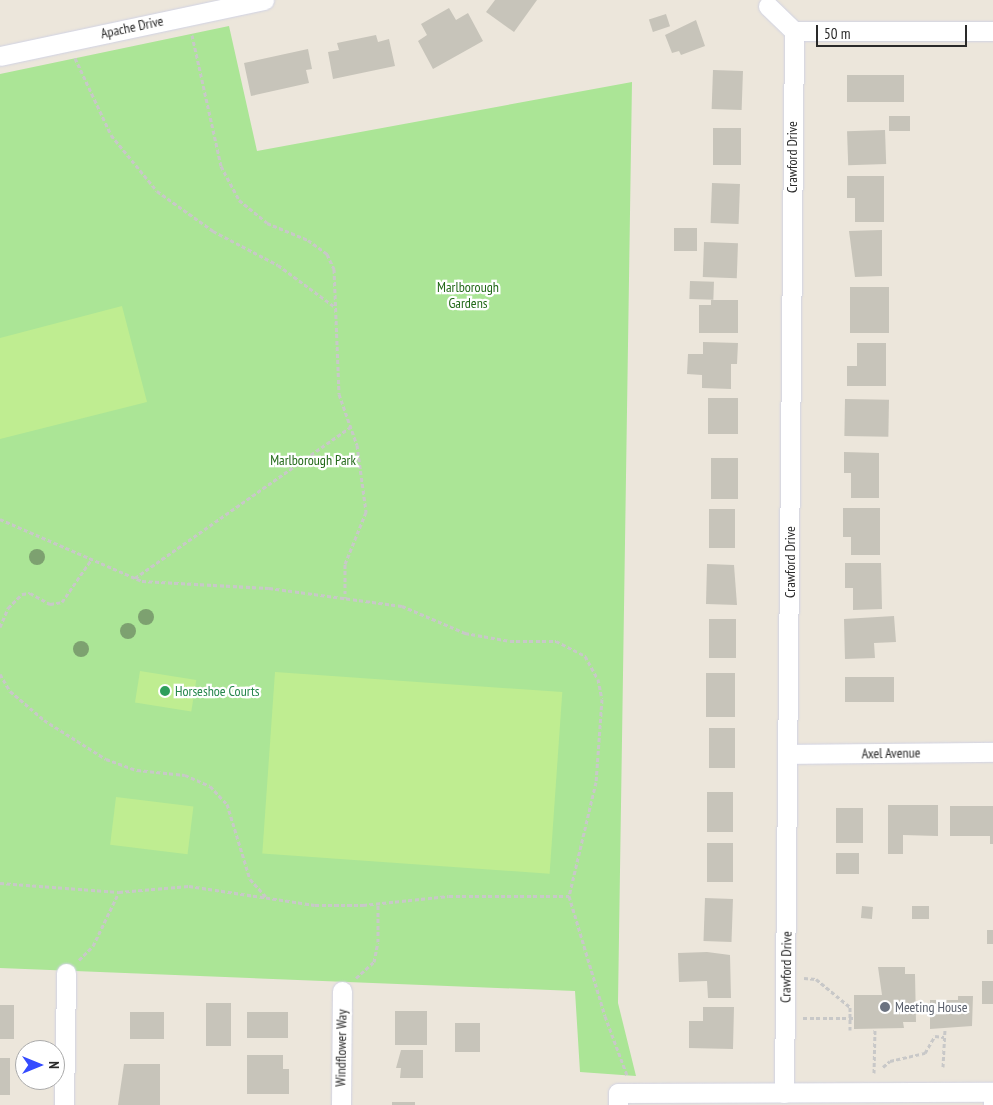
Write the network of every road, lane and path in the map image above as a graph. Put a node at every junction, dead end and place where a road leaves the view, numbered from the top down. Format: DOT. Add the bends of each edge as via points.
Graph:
graph roads {
  1 [pos="264,0"];
  2 [pos="768,6"];
  3 [pos="186,7"];
  4 [pos="794,31"];
  5 [pos="993,31"];
  6 [pos="68,41"];
  7 [pos="0,56"];
  8 [pos="336,307"];
  9 [pos="351,427"];
  10 [pos="0,520"];
  11 [pos="91,560"];
  12 [pos="135,578"];
  13 [pos="345,598"];
  14 [pos="0,627"];
  15 [pos="0,674"];
  16 [pos="993,752"];
  17 [pos="788,754"];
  18 [pos="0,882"];
  19 [pos="119,892"];
  20 [pos="569,896"];
  21 [pos="268,899"];
  22 [pos="378,903"];
  23 [pos="66,973"];
  24 [pos="786,978"];
  25 [pos="342,991"];
  26 [pos="816,1018"];
  27 [pos="852,1018"];
  28 [pos="875,1029"];
  29 [pos="945,1029"];
  30 [pos="850,1030"];
  31 [pos="944,1037"];
  32 [pos="884,1067"];
  33 [pos="944,1067"];
  34 [pos="993,1092"];
  35 [pos="784,1093"];
  36 [pos="874,1093"];
  37 [pos="622,1097"];
  38 [pos="64,1105"];
  39 [pos="341,1105"];
  40 [pos="993,1105"];
  1 -- 3 [label="street, Apache Drive"];
  2 -- 4 [label="street"];
  3 -- 6 [label="street, Apache Drive"];
  3 -- 8 [label="path" via="221,166 239,200 267,223 308,240 327,254 334,269"];
  4 -- 5 [label="street"];
  4 -- 17 [label="street, Crawford Drive"];
  6 -- 7 [label="street, Apache Drive"];
  6 -- 8 [label="path" via="111,135 157,191 213,231 278,265"];
  8 -- 9 [label="path" via="339,394"];
  9 -- 12 [label="path"];
  9 -- 13 [label="path" via="357,445 366,512 345,564"];
  10 -- 11 [label="path"];
  11 -- 12 [label="path"];
  11 -- 14 [label="path" via="62,602 50,604 40,596 22,594 8,608"];
  12 -- 13 [label="path"];
  13 -- 20 [label="path" via="402,606 465,633 510,641 556,641 585,656 598,679 602,699 596,782"];
  15 -- 21 [label="path" via="10,691 44,720 106,759 137,770 185,775 210,786 227,804 250,879"];
  16 -- 17 [label="street, Axel Avenue"];
  17 -- 24 [label="street, Crawford Drive"];
  18 -- 19 [label="path"];
  19 -- 21 [label="path" via="189,886"];
  19 -- 23 [label="path" via="93,946"];
  20 -- 22 [label="path" via="449,896"];
  20 -- 37 [label="path"];
  21 -- 22 [label="path" via="315,905"];
  22 -- 25 [label="path" via="374,962"];
  23 -- 38 [label="street"];
  24 -- 27 [label="path" via="816,979 850,1008"];
  24 -- 35 [label="street, Crawford Drive"];
  25 -- 39 [label="street, Windflower Way"];
  26 -- 27 [label="path"];
  27 -- 30 [label="path"];
  28 -- 36 [label="path"];
  29 -- 31 [label="path"];
  31 -- 32 [label="path" via="935,1036 925,1053 890,1061"];
  31 -- 33 [label="path"];
  34 -- 36 [label="street"];
  34 -- 40 [label="street"];
  35 -- 36 [label="street"];
  35 -- 37 [label="street"];
}
